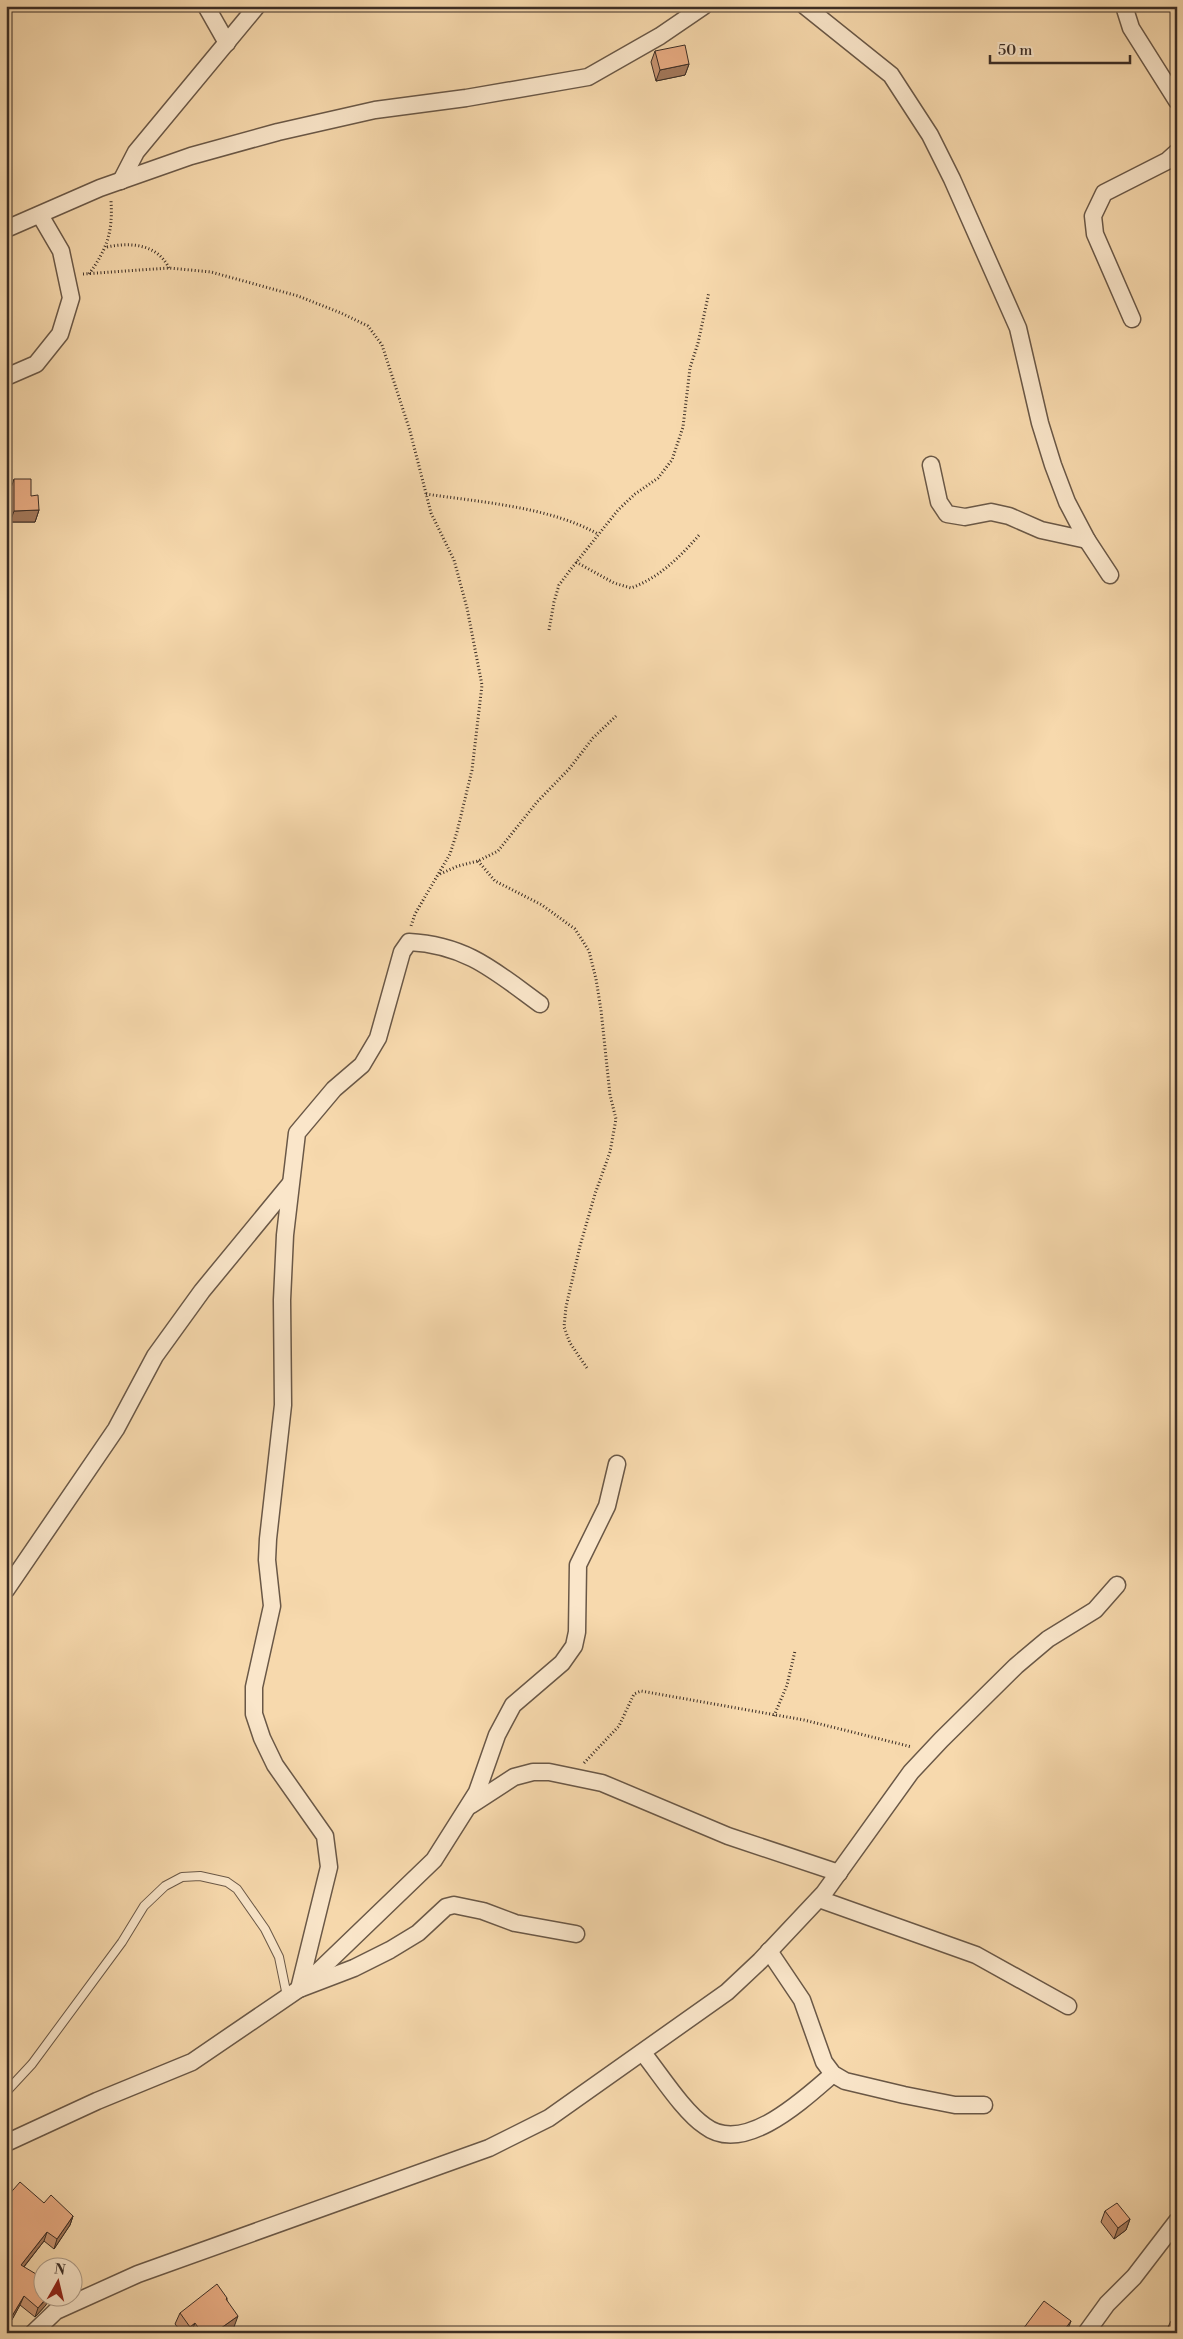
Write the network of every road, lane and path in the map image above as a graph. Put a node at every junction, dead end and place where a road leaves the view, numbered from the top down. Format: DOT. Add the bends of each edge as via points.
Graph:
graph roads {
  1 [pos="206,6"];
  2 [pos="257,6"];
  3 [pos="704,6"];
  4 [pos="805,6"];
  5 [pos="1124,6"];
  6 [pos="228,43"];
  7 [pos="1177,101"];
  8 [pos="1177,152"];
  9 [pos="115,183"];
  10 [pos="40,215"];
  11 [pos="6,229"];
  12 [pos="106,247"];
  13 [pos="168,268"];
  14 [pos="66,273"];
  15 [pos="89,274"];
  16 [pos="708,292"];
  17 [pos="1132,319"];
  18 [pos="6,377"];
  19 [pos="930,464"];
  20 [pos="426,494"];
  21 [pos="598,534"];
  22 [pos="700,534"];
  23 [pos="1087,540"];
  24 [pos="576,562"];
  25 [pos="1110,574"];
  26 [pos="549,630"];
  27 [pos="616,716"];
  28 [pos="478,861"];
  29 [pos="440,874"];
  30 [pos="406,945"];
  31 [pos="540,1004"];
  32 [pos="290,1184"];
  33 [pos="588,1368"];
  34 [pos="618,1464"];
  35 [pos="1117,1585"];
  36 [pos="6,1590"];
  37 [pos="795,1651"];
  38 [pos="774,1716"];
  39 [pos="930,1752"];
  40 [pos="576,1777"];
  41 [pos="469,1806"];
  42 [pos="839,1873"];
  43 [pos="819,1899"];
  44 [pos="576,1934"];
  45 [pos="769,1951"];
  46 [pos="293,1993"];
  47 [pos="1068,2006"];
  48 [pos="643,2053"];
  49 [pos="833,2074"];
  50 [pos="6,2092"];
  51 [pos="984,2105"];
  52 [pos="6,2143"];
  53 [pos="1177,2221"];
  54 [pos="33,2333"];
  55 [pos="1086,2333"];
  1 -- 6 [label="street"];
  2 -- 6 [label="street"];
  3 -- 9 [label="street" via="660,36 588,76 366,112 191,156"];
  4 -- 23 [label="street" via="891,75 930,135 1018,328 1052,465"];
  5 -- 7 [label="street" via="1131,28"];
  6 -- 9 [label="street" via="136,152"];
  8 -- 17 [label="street" via="1167,161 1104,193 1093,216 1095,234"];
  9 -- 10 [label="street"];
  9 -- 12 [label="path"];
  10 -- 11 [label="street"];
  10 -- 14 [label="street" via="61,251"];
  12 -- 13 [label="path" via="146,247 164,259"];
  12 -- 15 [label="path"];
  13 -- 15 [label="path"];
  13 -- 20 [label="path" via="211,272 298,296 368,326 382,345 391,367"];
  14 -- 15 [label="path"];
  14 -- 18 [label="street" via="72,298 60,334 36,364"];
  16 -- 21 [label="path" via="690,368 683,427 672,460 658,478 618,510"];
  19 -- 23 [label="street" via="939,502 947,514 965,518 991,512 1042,530"];
  20 -- 21 [label="path" via="552,515 578,522"];
  20 -- 29 [label="path" via="434,520 454,560 482,685 467,794 450,854"];
  21 -- 24 [label="path"];
  22 -- 24 [label="path" via="662,571 631,588 614,583"];
  23 -- 25 [label="street"];
  24 -- 26 [label="path" via="559,585"];
  27 -- 28 [label="path" via="536,802 498,851"];
  28 -- 29 [label="path"];
  28 -- 33 [label="path" via="495,881 542,905 575,928 589,951 596,979 602,1010 604,1056 616,1119 610,1152 580,1246 564,1327 570,1343"];
  29 -- 30 [label="path" via="415,914"];
  30 -- 31 [label="street" via="409,942 422,943 453,949 482,962"];
  30 -- 32 [label="street" via="378,1038 362,1065 334,1089 297,1133"];
  32 -- 36 [label="street" via="202,1291 155,1356 116,1429"];
  32 -- 46 [label="street" via="282,1300 283,1405 267,1560 272,1606 254,1687 254,1714 276,1765 325,1836 328,1851 329,1867"];
  34 -- 41 [label="street" via="607,1506 578,1565 574,1646 562,1663 513,1705 497,1735"];
  35 -- 39 [label="street" via="1095,1610 1048,1639 1016,1666"];
  37 -- 38 [label="path" via="787,1685"];
  38 -- 39 [label="path" via="804,1720"];
  38 -- 40 [label="path" via="642,1691 634,1694 618,1726 585,1760"];
  39 -- 42 [label="street" via="911,1772"];
  40 -- 41 [label="street" via="532,1772 514,1777"];
  40 -- 42 [label="street" via="602,1782 728,1836"];
  41 -- 46 [label="street" via="434,1860"];
  42 -- 43 [label="street"];
  43 -- 45 [label="street"];
  43 -- 47 [label="street" via="976,1955"];
  44 -- 46 [label="street" via="515,1923 454,1905 446,1906 418,1933 390,1950"];
  45 -- 48 [label="street" via="727,1992"];
  45 -- 49 [label="street" via="802,2000 824,2062"];
  46 -- 50 [label="lane" via="265,1929 237,1889 227,1882 200,1876 182,1877 165,1886 144,1906 122,1942 32,2064"];
  46 -- 52 [label="street" via="192,2062"];
  48 -- 49 [label="street" via="704,2126 726,2136 768,2125"];
  48 -- 54 [label="street" via="549,2118 489,2148 138,2274 56,2311"];
  49 -- 51 [label="street" via="845,2081 904,2095 955,2105"];
  53 -- 55 [label="street"];
}
